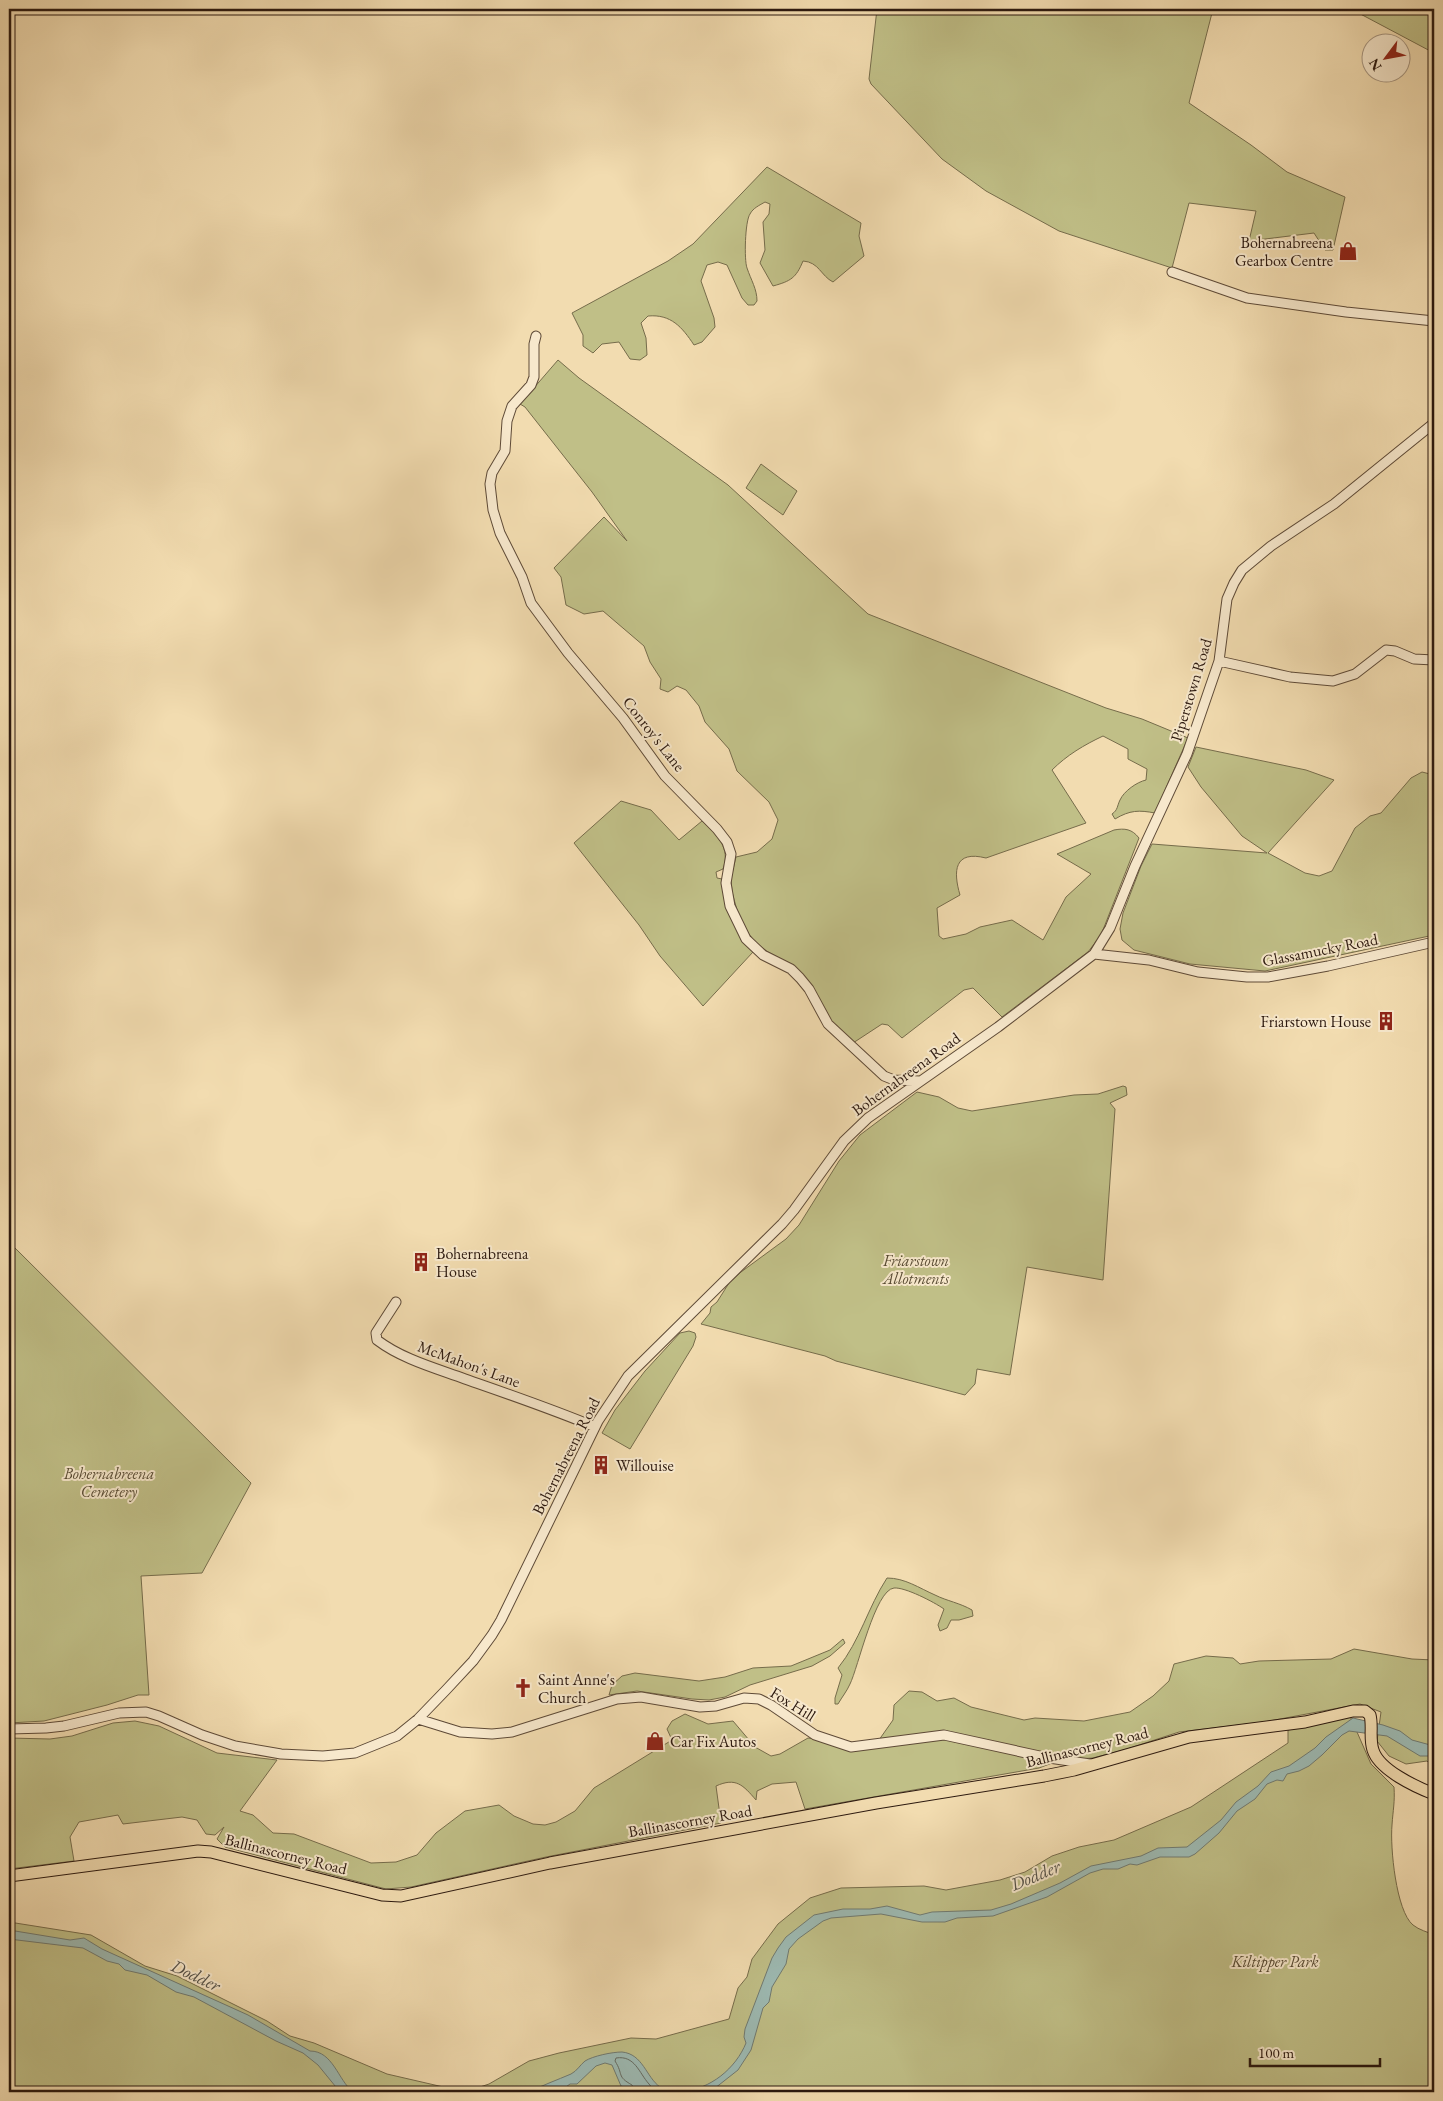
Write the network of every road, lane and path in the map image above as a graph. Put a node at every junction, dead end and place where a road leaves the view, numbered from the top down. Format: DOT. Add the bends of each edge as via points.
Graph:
graph roads {
  1 [pos="1172,272"];
  2 [pos="1434,321"];
  3 [pos="536,336"];
  4 [pos="1434,423"];
  5 [pos="1434,660"];
  6 [pos="1219,661"];
  7 [pos="1434,942"];
  8 [pos="1094,954"];
  9 [pos="920,1081"];
  10 [pos="396,1302"];
  11 [pos="595,1427"];
  12 [pos="418,1719"];
  13 [pos="9,1729"];
  14 [pos="1095,1764"];
  15 [pos="1434,1794"];
  16 [pos="9,1876"];
  1 -- 2 [label="street" via="1247,298"];
  3 -- 9 [label="street, Conroy's Lane" via="534,378 512,406 507,421 505,451 492,473 490,484 500,533 531,603 665,776 727,842 731,854 726,883 730,906 746,939 763,955 800,978 810,989 828,1024 884,1076 894,1080"];
  4 -- 6 [label="street, Piperstown Road" via="1334,504 1271,546 1242,570 1227,599"];
  5 -- 6 [label="street" via="1414,659 1386,650 1355,674 1334,681 1290,677"];
  6 -- 8 [label="street, Piperstown Road" via="1187,754 1110,928"];
  7 -- 8 [label="street, Glassamucky Road" via="1268,977 1198,972 1149,960"];
  8 -- 9 [label="street, Bohernabreena Road"];
  9 -- 11 [label="street, Bohernabreena Road" via="856,1129 782,1224 628,1376"];
  10 -- 11 [label="street, McMahon's Lane" via="376,1333 377,1340 385,1346 434,1368"];
  11 -- 12 [label="street, Bohernabreena Road" via="501,1620 473,1660"];
  12 -- 13 [label="street, Bohernabreena Road" via="397,1736 371,1748 323,1756 281,1754 235,1746 146,1712 119,1713 64,1726"];
  12 -- 14 [label="street, Fox Hill" via="460,1732 492,1734 512,1732 617,1699 641,1697 700,1707 744,1698 759,1699 815,1735 851,1747 944,1735 1049,1758"];
  14 -- 15 [label="main road, Ballinascorney Road" via="1189,1738 1364,1711 1372,1721 1373,1752 1390,1770"];
  14 -- 16 [label="main road, Ballinascorney Road" via="1044,1776 876,1803 550,1863 401,1896 382,1895 198,1851"];
}
